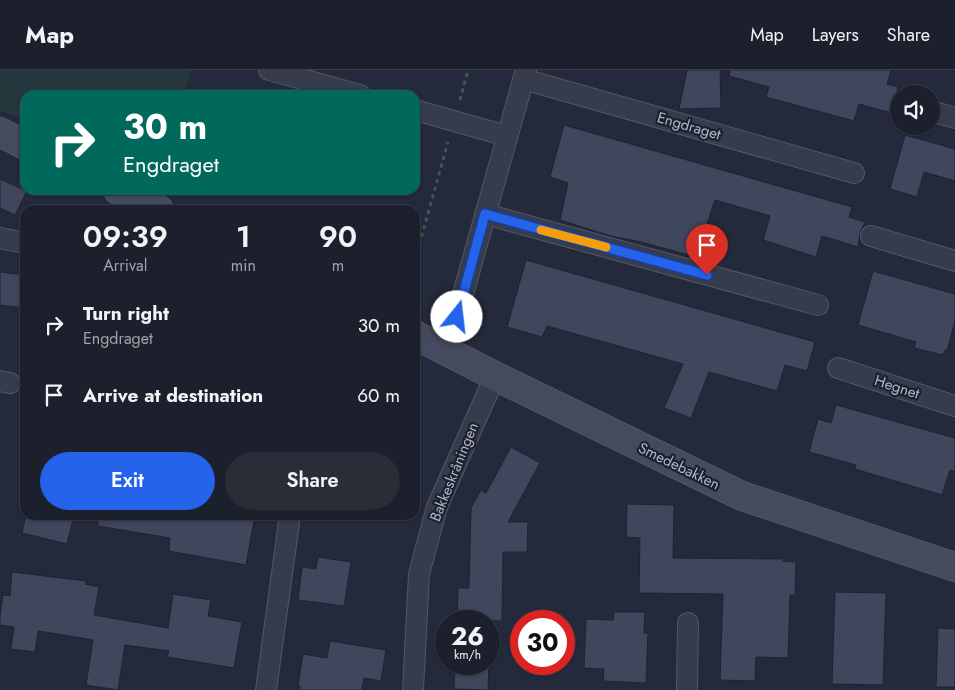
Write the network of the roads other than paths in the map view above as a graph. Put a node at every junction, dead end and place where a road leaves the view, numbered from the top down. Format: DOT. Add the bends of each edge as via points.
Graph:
graph roads {
  1 [pos="270,70"];
  2 [pos="525,75"];
  3 [pos="342,90"];
  4 [pos="420,111"];
  5 [pos="940,114"];
  6 [pos="955,118"];
  7 [pos="0,132"];
  8 [pos="507,136"];
  9 [pos="20,142"];
  10 [pos="854,174"];
  11 [pos="128,195"];
  12 [pos="149,205"];
  13 [pos="485,214"];
  14 [pos="871,236"];
  15 [pos="0,238"];
  16 [pos="20,242"];
  17 [pos="955,261"];
  18 [pos="818,305"];
  19 [pos="420,338"];
  20 [pos="447,351"];
  21 [pos="838,368"];
  22 [pos="495,376"];
  23 [pos="955,406"];
  24 [pos="289,520"];
  25 [pos="955,567"];
  26 [pos="688,623"];
  27 [pos="266,690"];
  28 [pos="413,690"];
  29 [pos="687,690"];
  1 -- 3 [label="street"];
  2 -- 8 [label="street, Engdraget"];
  2 -- 10 [label="street, Engdraget"];
  4 -- 8 [label="street"];
  5 -- 6 [label="street"];
  7 -- 9 [label="street"];
  8 -- 13 [label="street, Engdraget"];
  11 -- 12 [label="street"];
  13 -- 18 [label="street"];
  13 -- 20 [label="street, Engdraget"];
  14 -- 17 [label="street"];
  15 -- 16 [label="street"];
  19 -- 20 [label="street, Smedebakken"];
  20 -- 22 [label="street, Smedebakken"];
  21 -- 23 [label="street, Hegnet"];
  22 -- 25 [label="street, Smedebakken" via="742,496"];
  22 -- 28 [label="street, Bakkeskråningen" via="437,507 419,574"];
  24 -- 27 [label="street"];
  26 -- 29 [label="street"];
}
